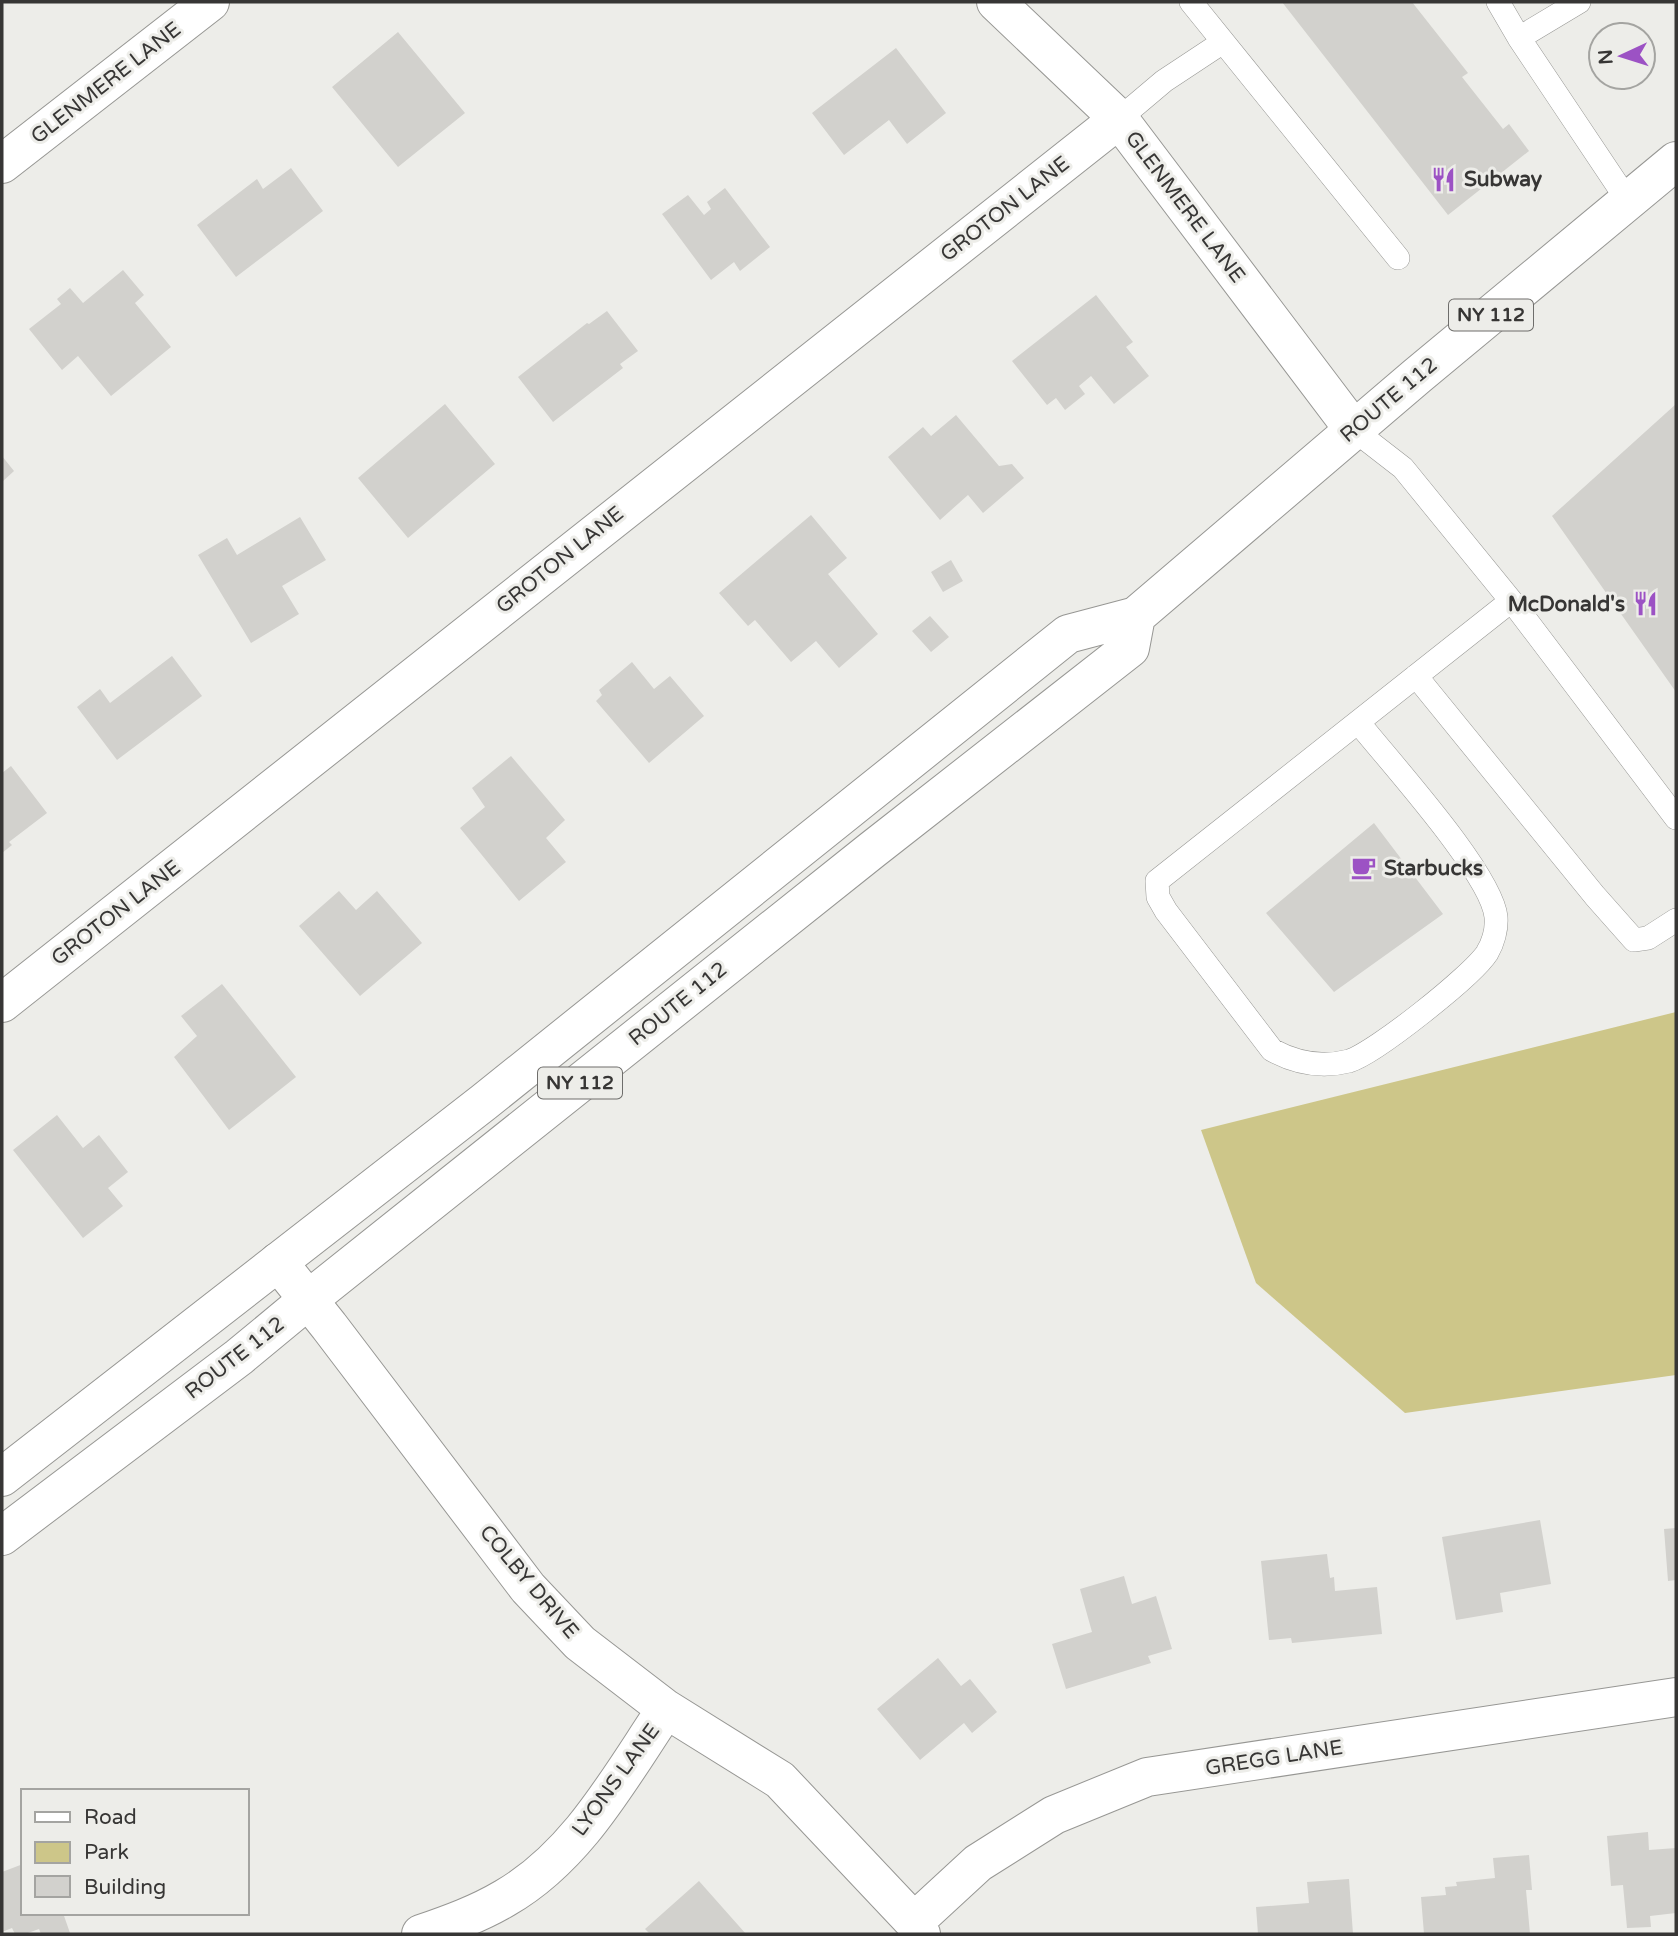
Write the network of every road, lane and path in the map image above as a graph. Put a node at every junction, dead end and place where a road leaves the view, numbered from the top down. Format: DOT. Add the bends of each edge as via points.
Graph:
graph roads {
  1 [pos="210,2"];
  2 [pos="996,2"];
  3 [pos="1191,2"];
  4 [pos="1499,2"];
  5 [pos="1579,2"];
  6 [pos="1519,38"];
  7 [pos="1223,42"];
  8 [pos="1119,119"];
  9 [pos="1676,161"];
  10 [pos="2,164"];
  11 [pos="1628,201"];
  12 [pos="1398,258"];
  13 [pos="1354,430"];
  14 [pos="1511,601"];
  15 [pos="1136,616"];
  16 [pos="1416,676"];
  17 [pos="1358,722"];
  18 [pos="1676,818"];
  19 [pos="1676,920"];
  20 [pos="2,1003"];
  21 [pos="278,1262"];
  22 [pos="309,1299"];
  23 [pos="2,1477"];
  24 [pos="2,1536"];
  25 [pos="1676,1697"];
  26 [pos="666,1709"];
  27 [pos="917,1928"];
  28 [pos="421,1934"];
  1 -- 10 [label="street, GLENMERE LANE"];
  2 -- 8 [label="street, GLENMERE LANE"];
  3 -- 7 [label="lane"];
  4 -- 6 [label="lane"];
  5 -- 6 [label="lane"];
  6 -- 11 [label="lane"];
  7 -- 8 [label="lane" via="1164,80"];
  7 -- 12 [label="lane"];
  8 -- 13 [label="street, GLENMERE LANE"];
  8 -- 20 [label="street, GROTON LANE"];
  9 -- 11 [label="street, ROUTE 112 / NY 112"];
  11 -- 13 [label="street, ROUTE 112 / NY 112"];
  13 -- 14 [label="lane" via="1404,468"];
  13 -- 15 [label="street, ROUTE 112 / NY 112"];
  14 -- 16 [label="lane"];
  14 -- 18 [label="lane"];
  15 -- 21 [label="street, ROUTE 112 / NY 112" via="1068,634"];
  15 -- 22 [label="street, ROUTE 112 / NY 112" via="1130,648"];
  16 -- 17 [label="lane"];
  16 -- 19 [label="lane" via="1634,940"];
  17 -- 17 [label="lane" via="1157,881 1158,897 1166,911 1272,1050 1314,1065 1360,1057 1413,1019 1470,972 1487,952 1495,932 1496,916 1477,874"];
  21 -- 22 [label="street, COLBY DRIVE"];
  21 -- 23 [label="street, ROUTE 112 / NY 112"];
  22 -- 24 [label="street, ROUTE 112 / NY 112"];
  22 -- 26 [label="street, COLBY DRIVE" via="528,1588 580,1643"];
  25 -- 27 [label="street, GREGG LANE" via="1147,1777 1055,1815 978,1863"];
  26 -- 27 [label="street, COLBY DRIVE" via="780,1780"];
  26 -- 28 [label="street, LYONS LANE" via="592,1818 560,1855 507,1897"];
}
